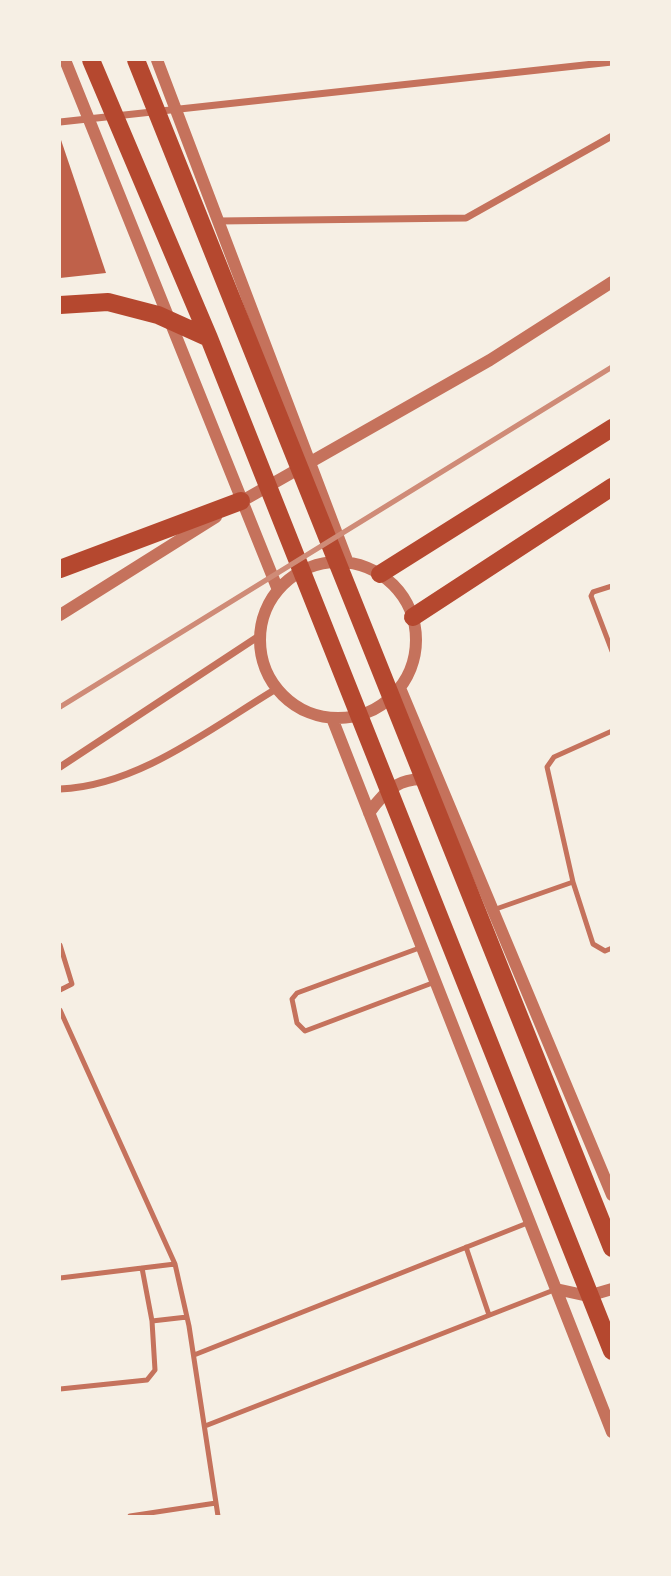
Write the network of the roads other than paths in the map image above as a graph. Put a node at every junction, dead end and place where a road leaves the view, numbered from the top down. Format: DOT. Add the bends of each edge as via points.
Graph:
graph roads {
  1 [pos="65,60"];
  2 [pos="91,60"];
  3 [pos="136,60"];
  4 [pos="157,60"];
  5 [pos="611,62"];
  6 [pos="178,111"];
  7 [pos="90,121"];
  8 [pos="60,122"];
  9 [pos="611,136"];
  10 [pos="219,221"];
  11 [pos="611,282"];
  12 [pos="60,305"];
  13 [pos="209,338"];
  14 [pos="611,428"];
  15 [pos="312,462"];
  16 [pos="611,487"];
  17 [pos="241,501"];
  18 [pos="348,563"];
  19 [pos="60,569"];
  20 [pos="380,574"];
  21 [pos="611,586"];
  22 [pos="278,590"];
  23 [pos="60,615"];
  24 [pos="413,617"];
  25 [pos="259,636"];
  26 [pos="611,651"];
  27 [pos="400,688"];
  28 [pos="276,689"];
  29 [pos="332,718"];
  30 [pos="611,731"];
  31 [pos="60,767"];
  32 [pos="438,781"];
  33 [pos="60,789"];
  34 [pos="369,813"];
  35 [pos="573,882"];
  36 [pos="493,910"];
  37 [pos="60,945"];
  38 [pos="422,947"];
  39 [pos="611,948"];
  40 [pos="435,982"];
  41 [pos="60,990"];
  42 [pos="60,1010"];
  43 [pos="611,1195"];
  44 [pos="530,1222"];
  45 [pos="466,1247"];
  46 [pos="611,1248"];
  47 [pos="175,1264"];
  48 [pos="142,1268"];
  49 [pos="60,1278"];
  50 [pos="556,1289"];
  51 [pos="611,1289"];
  52 [pos="489,1315"];
  53 [pos="187,1317"];
  54 [pos="152,1321"];
  55 [pos="611,1351"];
  56 [pos="194,1355"];
  57 [pos="60,1389"];
  58 [pos="205,1426"];
  59 [pos="611,1432"];
  60 [pos="216,1503"];
  61 [pos="130,1517"];
  62 [pos="218,1517"];
  1 -- 7 [label="street"];
  2 -- 13 [label="main road"];
  3 -- 46 [label="main road"];
  4 -- 6 [label="street"];
  5 -- 6 [label="street"];
  6 -- 7 [label="street"];
  6 -- 10 [label="street"];
  7 -- 8 [label="street"];
  7 -- 17 [label="street"];
  9 -- 10 [label="street" via="466,218"];
  10 -- 15 [label="street"];
  11 -- 15 [label="street" via="490,360"];
  12 -- 13 [label="main road" via="108,302 158,315"];
  13 -- 55 [label="main road"];
  14 -- 20 [label="main road"];
  15 -- 17 [label="street"];
  15 -- 18 [label="street"];
  16 -- 24 [label="main road"];
  17 -- 19 [label="main road"];
  17 -- 22 [label="street"];
  17 -- 23 [label="street"];
  18 -- 20 [label="street"];
  18 -- 22 [label="street" via="310,568"];
  20 -- 24 [label="street" via="406,600"];
  21 -- 26 [label="lane" via="592,596"];
  22 -- 25 [label="street"];
  24 -- 27 [label="street" via="415,654"];
  25 -- 28 [label="street" via="266,673"];
  25 -- 31 [label="street"];
  27 -- 29 [label="street" via="381,706 358,716"];
  27 -- 32 [label="street"];
  28 -- 29 [label="street" via="311,714"];
  28 -- 33 [label="street" via="161,757 102,783"];
  29 -- 34 [label="street"];
  30 -- 35 [label="lane" via="554,757 547,767"];
  32 -- 34 [label="street" via="415,778 394,785"];
  32 -- 36 [label="street"];
  34 -- 38 [label="street"];
  35 -- 36 [label="lane"];
  35 -- 39 [label="lane" via="593,944 606,951"];
  36 -- 43 [label="street"];
  37 -- 41 [label="lane" via="72,984"];
  38 -- 40 [label="street"];
  38 -- 40 [label="lane" via="297,993 292,999 297,1023 305,1031"];
  40 -- 44 [label="street"];
  42 -- 47 [label="lane"];
  44 -- 45 [label="lane"];
  44 -- 50 [label="street"];
  45 -- 52 [label="lane"];
  45 -- 56 [label="lane"];
  47 -- 48 [label="lane"];
  47 -- 53 [label="lane"];
  48 -- 49 [label="lane"];
  48 -- 54 [label="lane"];
  50 -- 51 [label="street" via="588,1296"];
  50 -- 52 [label="lane"];
  50 -- 59 [label="street"];
  52 -- 58 [label="lane"];
  53 -- 54 [label="lane"];
  53 -- 56 [label="lane"];
  54 -- 57 [label="lane" via="155,1370 147,1380"];
  56 -- 58 [label="lane"];
  58 -- 60 [label="lane"];
  60 -- 61 [label="lane"];
  60 -- 62 [label="lane"];
}
